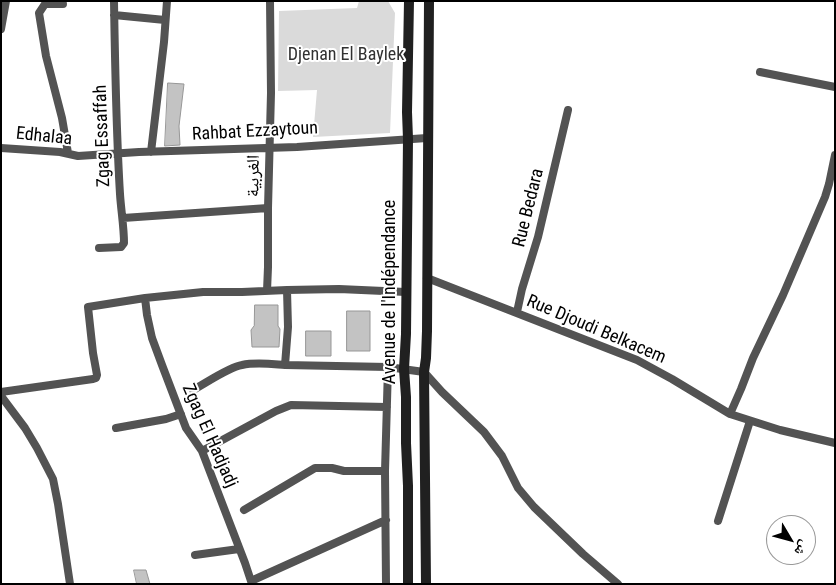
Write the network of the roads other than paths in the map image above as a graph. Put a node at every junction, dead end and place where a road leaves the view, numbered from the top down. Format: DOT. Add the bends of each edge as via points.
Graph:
graph roads {
  1 [pos="6,1"];
  2 [pos="114,1"];
  3 [pos="167,1"];
  4 [pos="270,1"];
  5 [pos="409,1"];
  6 [pos="428,1"];
  7 [pos="63,4"];
  8 [pos="114,15"];
  9 [pos="165,20"];
  10 [pos="1,29"];
  11 [pos="760,72"];
  12 [pos="835,86"];
  13 [pos="568,110"];
  14 [pos="427,138"];
  15 [pos="408,139"];
  16 [pos="269,147"];
  17 [pos="1,148"];
  18 [pos="151,152"];
  19 [pos="68,153"];
  20 [pos="119,153"];
  21 [pos="84,155"];
  22 [pos="835,155"];
  23 [pos="268,208"];
  24 [pos="123,218"];
  25 [pos="99,248"];
  26 [pos="427,278"];
  27 [pos="287,290"];
  28 [pos="267,291"];
  29 [pos="406,292"];
  30 [pos="145,298"];
  31 [pos="517,312"];
  32 [pos="285,365"];
  33 [pos="388,367"];
  34 [pos="404,369"];
  35 [pos="424,372"];
  36 [pos="193,390"];
  37 [pos="1,394"];
  38 [pos="387,407"];
  39 [pos="181,414"];
  40 [pos="730,414"];
  41 [pos="750,421"];
  42 [pos="116,428"];
  43 [pos="835,443"];
  44 [pos="202,451"];
  45 [pos="385,471"];
  46 [pos="244,510"];
  47 [pos="386,520"];
  48 [pos="718,522"];
  49 [pos="239,548"];
  50 [pos="194,555"];
  51 [pos="251,582"];
  52 [pos="70,584"];
  53 [pos="386,584"];
  54 [pos="408,584"];
  55 [pos="426,584"];
  56 [pos="618,584"];
  1 -- 10 [label="street"];
  2 -- 8 [label="street, Zgag Essaffah"];
  3 -- 9 [label="street"];
  4 -- 16 [label="street, الغربية"];
  5 -- 15 [label="main road, Avenue de l'Indépendance"];
  6 -- 14 [label="main road, Avenue de l'Indépendance"];
  7 -- 19 [label="street" via="45,4 39,13"];
  8 -- 9 [label="street"];
  8 -- 20 [label="street, Zgag Essaffah"];
  9 -- 18 [label="street"];
  11 -- 12 [label="street"];
  13 -- 31 [label="street, Rue Bedara"];
  14 -- 15 [label="street, Rahbat Ezzaytoun"];
  14 -- 26 [label="main road, Avenue de l'Indépendance"];
  15 -- 16 [label="street, Rahbat Ezzaytoun"];
  15 -- 29 [label="main road, Avenue de l'Indépendance"];
  16 -- 18 [label="street, Rahbat Ezzaytoun"];
  16 -- 23 [label="street, الغربية"];
  17 -- 19 [label="street, Edhalaa"];
  18 -- 20 [label="street, Rahbat Ezzaytoun"];
  19 -- 21 [label="street, Edhalaa"];
  20 -- 21 [label="street, Rahbat Ezzaytoun"];
  20 -- 24 [label="street, Zgag Essaffah"];
  22 -- 40 [label="street" via="825,198"];
  23 -- 24 [label="street"];
  23 -- 28 [label="street, الغربية"];
  24 -- 25 [label="street, Zgag Essaffah" via="122,247"];
  26 -- 31 [label="street, Rue Djoudi Belkacem"];
  26 -- 35 [label="main road, Avenue de l'Indépendance"];
  27 -- 28 [label="street"];
  27 -- 29 [label="street"];
  27 -- 32 [label="street"];
  28 -- 30 [label="street" via="203,292"];
  29 -- 34 [label="main road, Avenue de l'Indépendance"];
  30 -- 37 [label="street" via="88,307 96,378"];
  30 -- 39 [label="street, Zgag El Hadjadj" via="152,338"];
  31 -- 40 [label="street, Rue Djoudi Belkacem" via="637,360"];
  32 -- 33 [label="street"];
  32 -- 36 [label="street" via="240,365"];
  33 -- 34 [label="street"];
  33 -- 38 [label="street"];
  34 -- 35 [label="street"];
  34 -- 54 [label="main road, Avenue de l'Indépendance"];
  35 -- 55 [label="main road, Avenue de l'Indépendance"];
  35 -- 56 [label="street" via="484,432 502,456 518,488 534,507"];
  37 -- 52 [label="street" via="25,428 53,479"];
  38 -- 44 [label="street" via="291,405"];
  38 -- 45 [label="street"];
  39 -- 42 [label="street"];
  39 -- 44 [label="street, Zgag El Hadjadj" via="186,428"];
  40 -- 41 [label="street, Rue Djoudi Belkacem"];
  41 -- 43 [label="street, Rue Djoudi Belkacem"];
  41 -- 48 [label="street"];
  44 -- 49 [label="street, Zgag El Hadjadj"];
  45 -- 46 [label="street" via="315,468"];
  45 -- 47 [label="street"];
  47 -- 51 [label="street"];
  47 -- 53 [label="street"];
  49 -- 50 [label="street"];
  49 -- 51 [label="street, Zgag El Hadjadj"];
}
